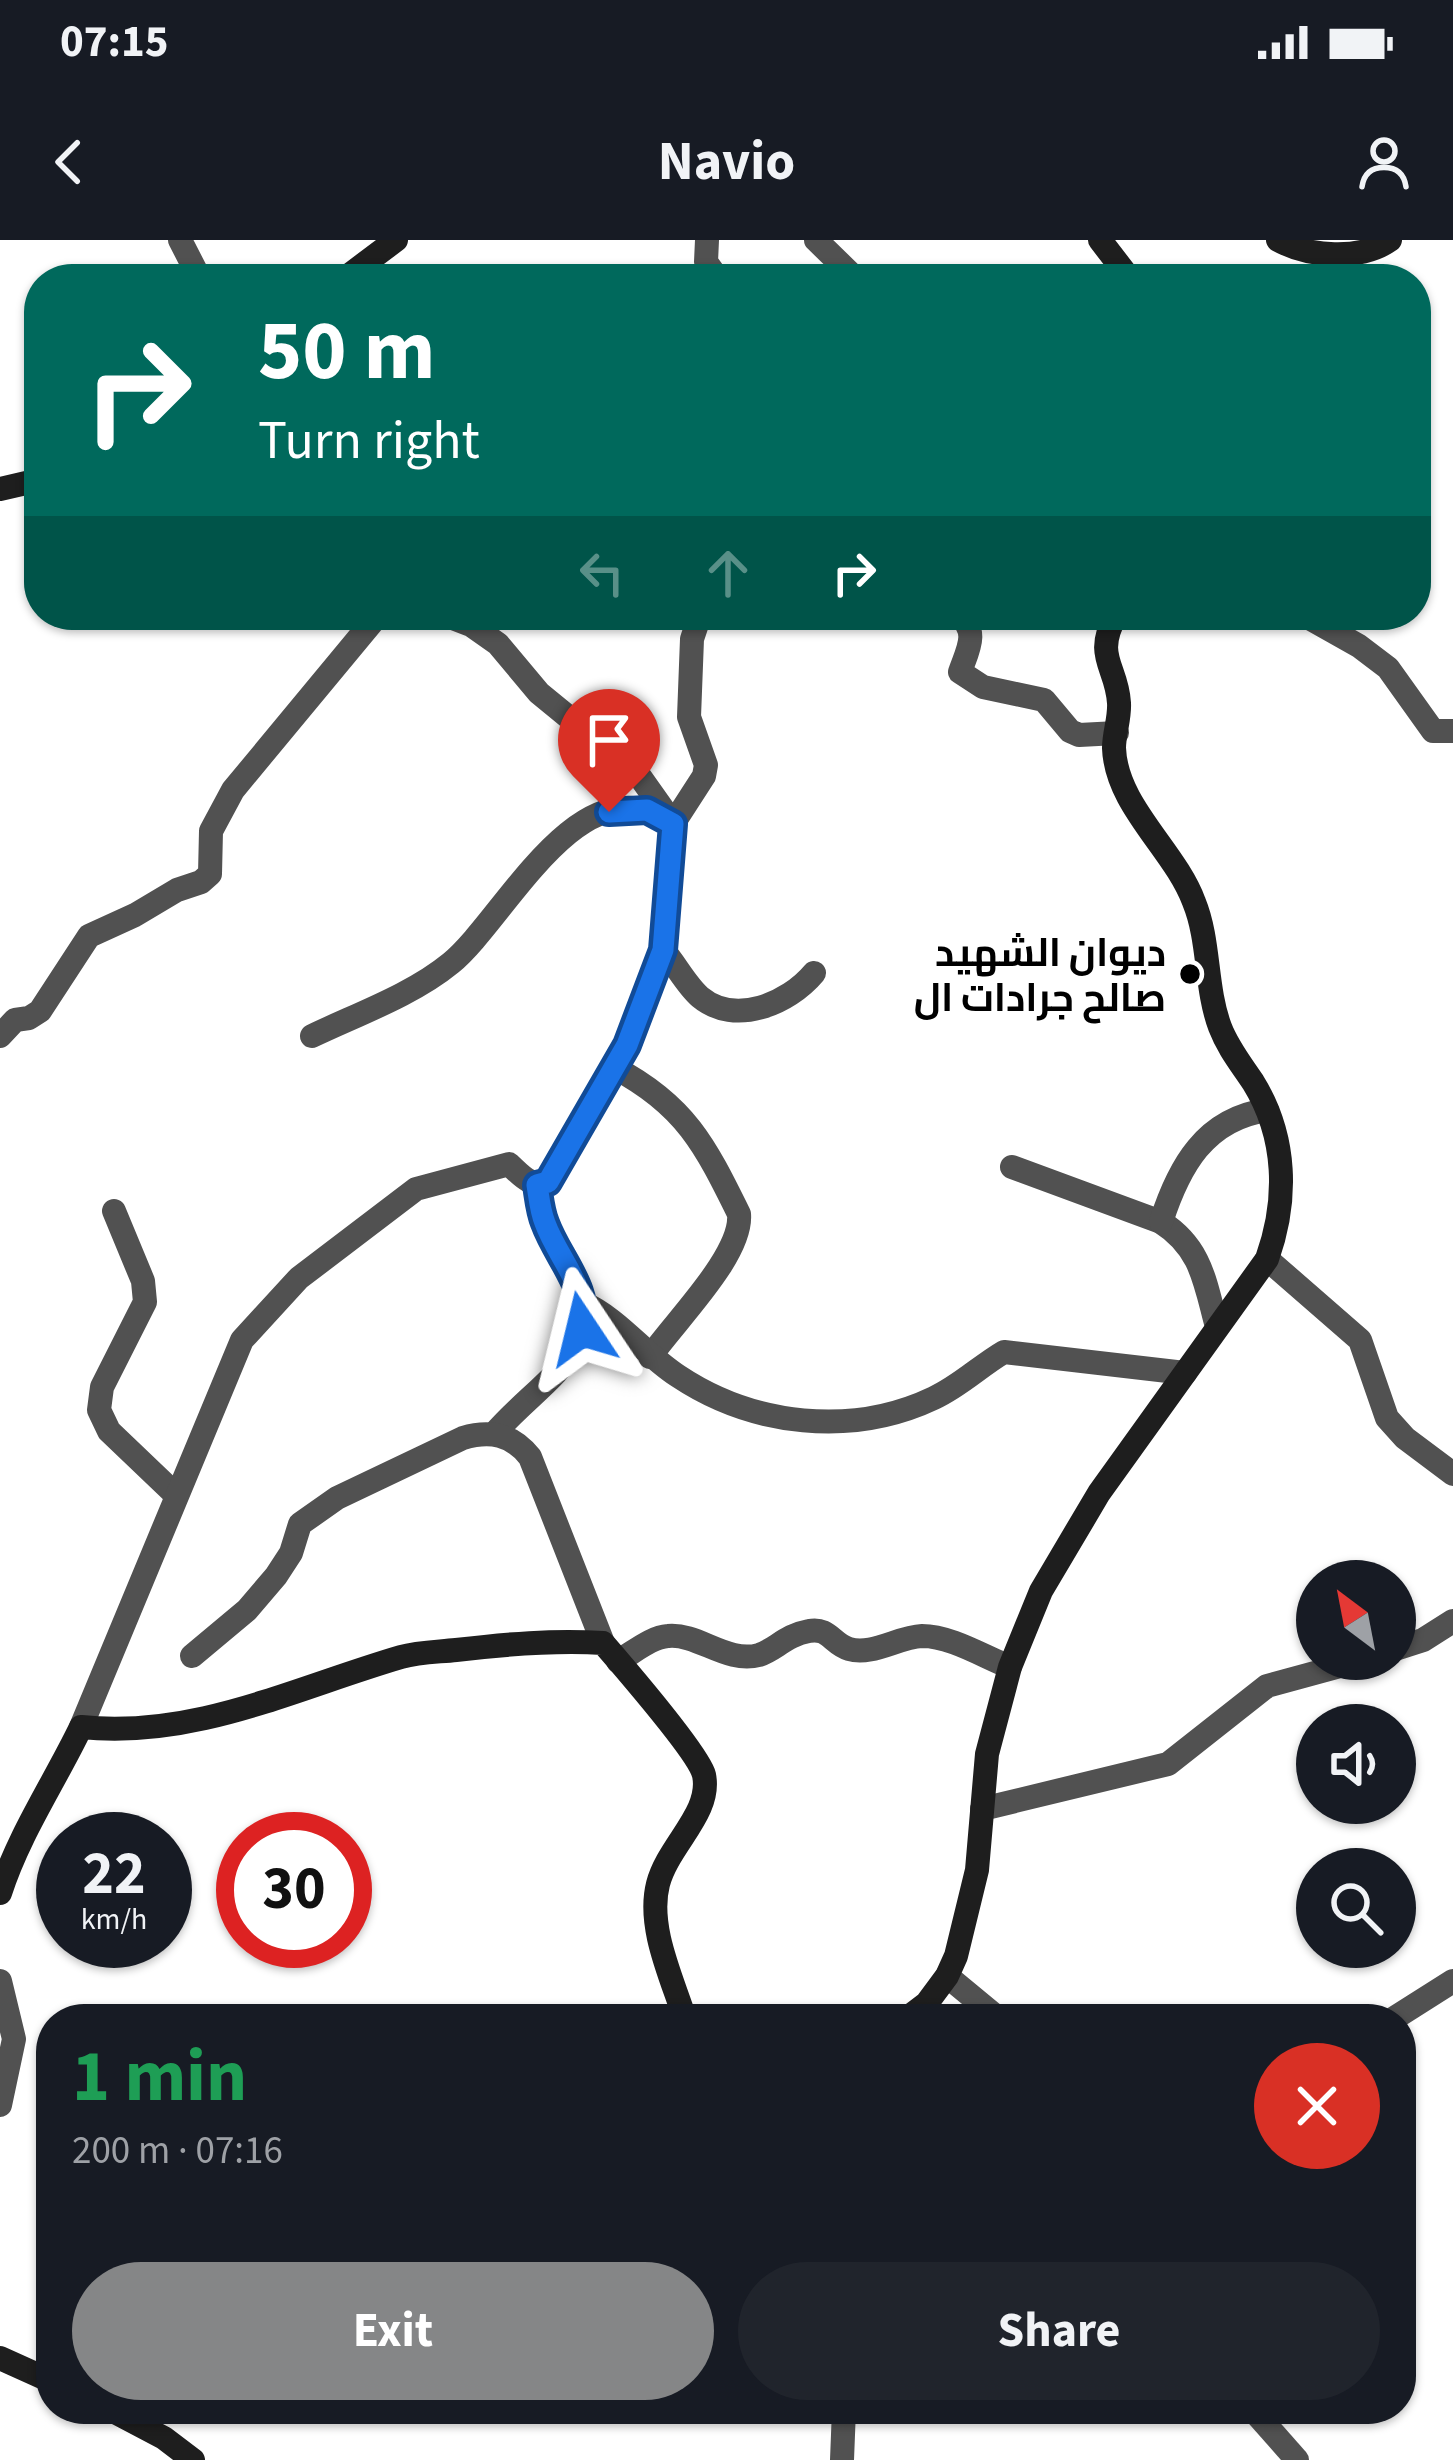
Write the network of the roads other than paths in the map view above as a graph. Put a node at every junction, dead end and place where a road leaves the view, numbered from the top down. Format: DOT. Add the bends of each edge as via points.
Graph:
graph roads {
  1 [pos="396,240"];
  2 [pos="816,240"];
  3 [pos="1100,240"];
  4 [pos="1278,240"];
  5 [pos="1390,240"];
  6 [pos="364,264"];
  7 [pos="841,264"];
  8 [pos="1118,264"];
  9 [pos="366,630"];
  10 [pos="478,630"];
  11 [pos="695,630"];
  12 [pos="972,630"];
  13 [pos="1111,630"];
  14 [pos="1331,630"];
  15 [pos="1453,730"];
  16 [pos="1117,733"];
  17 [pos="673,824"];
  18 [pos="663,950"];
  19 [pos="814,973"];
  20 [pos="5,1023"];
  21 [pos="312,1036"];
  22 [pos="615,1068"];
  23 [pos="1267,1110"];
  24 [pos="1012,1167"];
  25 [pos="537,1185"];
  26 [pos="114,1211"];
  27 [pos="1161,1222"];
  28 [pos="1267,1259"];
  29 [pos="583,1303"];
  30 [pos="1217,1327"];
  31 [pos="650,1357"];
  32 [pos="1185,1372"];
  33 [pos="494,1434"];
  34 [pos="1453,1474"];
  35 [pos="176,1495"];
  36 [pos="1453,1621"];
  37 [pos="1416,1642"];
  38 [pos="610,1652"];
  39 [pos="192,1656"];
  40 [pos="1010,1667"];
  41 [pos="1296,1678"];
  42 [pos="81,1727"];
  43 [pos="982,1809"];
  44 [pos="0,1893"];
  45 [pos="947,1976"];
  46 [pos="0,1981"];
  47 [pos="1453,1981"];
  48 [pos="680,2004"];
  49 [pos="925,2004"];
  50 [pos="981,2004"];
  51 [pos="1416,2005"];
  52 [pos="0,2105"];
  53 [pos="0,2358"];
  54 [pos="36,2374"];
  55 [pos="137,2424"];
  56 [pos="843,2424"];
  57 [pos="1266,2424"];
  58 [pos="193,2460"];
  59 [pos="842,2460"];
  60 [pos="1298,2460"];
  1 -- 6 [label="street"];
  2 -- 7 [label="street"];
  3 -- 8 [label="street"];
  4 -- 5 [label="street" via="1344,254"];
  9 -- 20 [label="street" via="214,819 210,874 88,935 40,1012"];
  10 -- 17 [label="street" via="538,693 638,773"];
  11 -- 17 [label="street" via="689,716 706,764"];
  12 -- 16 [label="street" via="960,672 983,687 1044,700 1078,735"];
  13 -- 16 [label="street" via="1106,664 1119,701"];
  14 -- 15 [label="street" via="1388,668 1432,731"];
  16 -- 23 [label="street" via="1124,783 1196,904 1220,1028"];
  17 -- 18 [label="street"];
  17 -- 21 [label="street" via="625,808 589,821 554,846 449,965"];
  18 -- 19 [label="street" via="700,998 737,1011 777,1003"];
  18 -- 22 [label="street"];
  22 -- 25 [label="street" via="548,1182"];
  22 -- 31 [label="street" via="683,1115 741,1227"];
  23 -- 27 [label="street" via="1225,1122 1198,1145"];
  23 -- 28 [label="street" via="1284,1194"];
  24 -- 27 [label="street"];
  25 -- 29 [label="street" via="544,1222"];
  25 -- 35 [label="street" via="509,1165 416,1189 299,1278 242,1340"];
  26 -- 35 [label="street" via="146,1301 99,1410"];
  27 -- 30 [label="street" via="1193,1249"];
  28 -- 30 [label="street"];
  28 -- 34 [label="street" via="1360,1340 1387,1418"];
  29 -- 31 [label="street"];
  29 -- 33 [label="street" via="573,1350"];
  30 -- 32 [label="street"];
  31 -- 32 [label="street" via="727,1402 824,1422 921,1403 1004,1352"];
  32 -- 40 [label="street" via="1068,1541"];
  33 -- 38 [label="street" via="530,1457"];
  33 -- 39 [label="street" via="463,1438 300,1524 276,1576"];
  35 -- 42 [label="street"];
  36 -- 37 [label="street"];
  38 -- 40 [label="street" via="674,1635 728,1654 759,1655 815,1629 850,1650 933,1637"];
  38 -- 42 [label="street" via="543,1640 406,1656 190,1723"];
  38 -- 48 [label="street" via="692,1751 705,1779 700,1810 664,1866 655,1907"];
  40 -- 43 [label="street"];
  41 -- 43 [label="street" via="1267,1686 1168,1764"];
  42 -- 44 [label="street"];
  43 -- 45 [label="street" via="977,1870"];
  45 -- 49 [label="street"];
  45 -- 50 [label="street"];
  46 -- 52 [label="street" via="14,2039"];
  47 -- 51 [label="street"];
  53 -- 54 [label="street"];
  55 -- 58 [label="street"];
  56 -- 59 [label="street"];
  57 -- 60 [label="street"];
}
